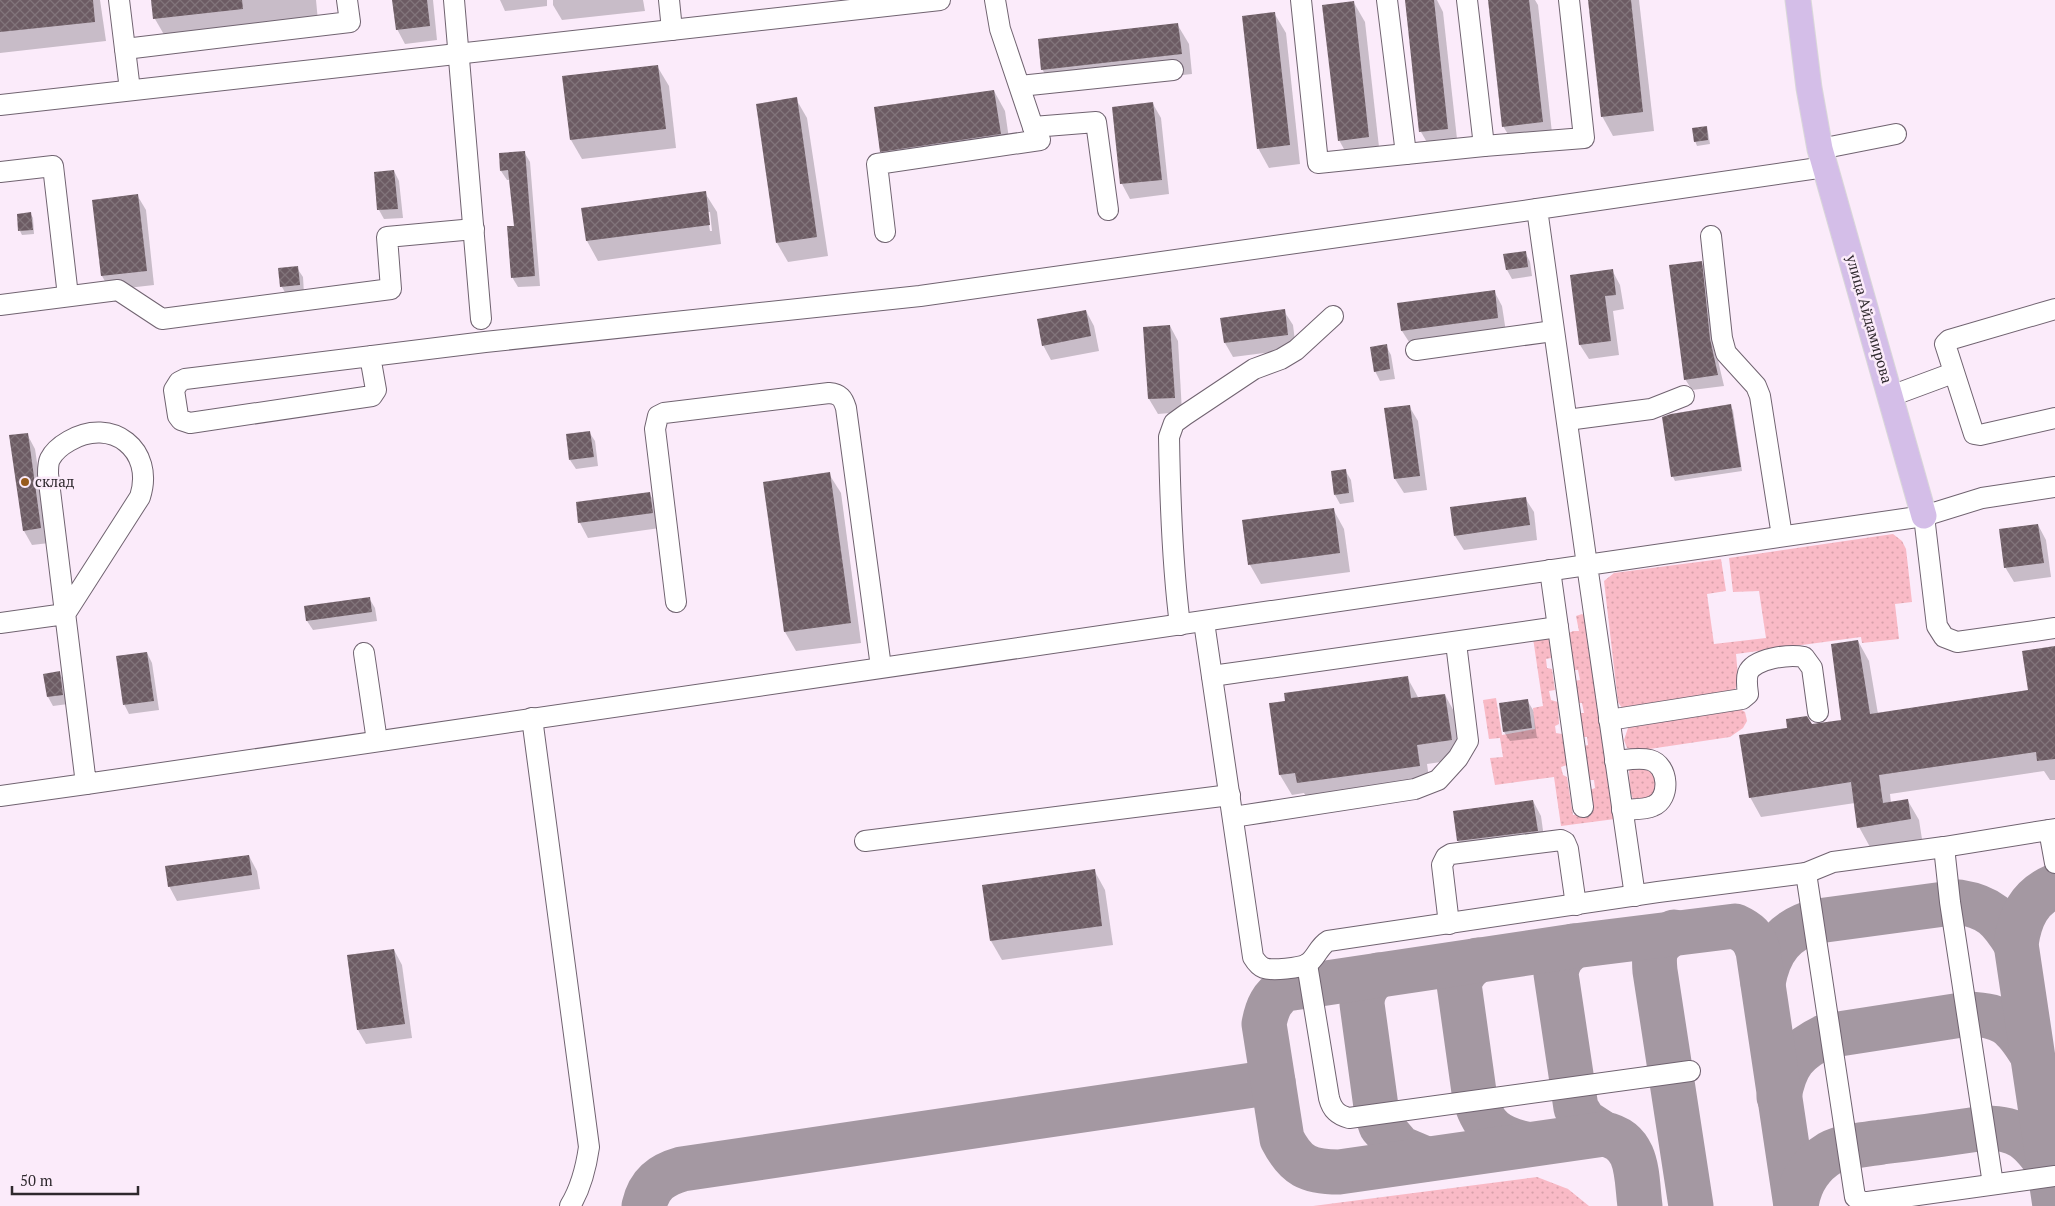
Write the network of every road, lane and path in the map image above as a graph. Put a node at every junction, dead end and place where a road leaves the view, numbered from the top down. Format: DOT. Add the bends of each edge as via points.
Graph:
graph roads {
  1 [pos="119,0"];
  2 [pos="347,0"];
  3 [pos="454,0"];
  4 [pos="669,0"];
  5 [pos="940,0"];
  6 [pos="995,0"];
  7 [pos="1301,0"];
  8 [pos="1387,0"];
  9 [pos="1467,0"];
  10 [pos="1569,0"];
  11 [pos="1798,0"];
  12 [pos="672,30"];
  13 [pos="125,49"];
  14 [pos="460,54"];
  15 [pos="1172,70"];
  16 [pos="1020,86"];
  17 [pos="130,90"];
  18 [pos="0,105"];
  19 [pos="1033,126"];
  20 [pos="1896,134"];
  21 [pos="1484,146"];
  22 [pos="1406,154"];
  23 [pos="1823,158"];
  24 [pos="0,172"];
  25 [pos="1537,209"];
  26 [pos="1108,210"];
  27 [pos="474,229"];
  28 [pos="885,232"];
  29 [pos="1711,236"];
  30 [pos="68,296"];
  31 [pos="0,304"];
  32 [pos="2055,308"];
  33 [pos="1333,316"];
  34 [pos="482,319"];
  35 [pos="1553,331"];
  36 [pos="1416,350"];
  37 [pos="370,356"];
  38 [pos="1953,373"];
  39 [pos="1684,396"];
  40 [pos="1890,396"];
  41 [pos="2055,418"];
  42 [pos="1566,420"];
  43 [pos="2055,487"];
  44 [pos="1924,516"];
  45 [pos="1782,536"];
  46 [pos="1587,565"];
  47 [pos="1550,570"];
  48 [pos="676,602"];
  49 [pos="65,614"];
  50 [pos="0,622"];
  51 [pos="1204,622"];
  52 [pos="1180,625"];
  53 [pos="1558,627"];
  54 [pos="2055,628"];
  55 [pos="1456,643"];
  56 [pos="364,652"];
  57 [pos="882,668"];
  58 [pos="1212,676"];
  59 [pos="1818,712"];
  60 [pos="532,718"];
  61 [pos="1609,720"];
  62 [pos="376,741"];
  63 [pos="1616,761"];
  64 [pos="86,784"];
  65 [pos="1230,795"];
  66 [pos="0,796"];
  67 [pos="1582,807"];
  68 [pos="1622,810"];
  69 [pos="1233,817"];
  70 [pos="2052,830"];
  71 [pos="865,841"];
  72 [pos="1944,847"];
  73 [pos="2055,863"];
  74 [pos="1806,873"];
  75 [pos="1635,896"];
  76 [pos="1576,905"];
  77 [pos="1449,924"];
  78 [pos="1308,964"];
  79 [pos="1690,1071"];
  80 [pos="2055,1176"];
  81 [pos="1993,1184"];
  82 [pos="570,1206"];
  1 -- 13 [label="street"];
  2 -- 13 [label="street" via="350,22"];
  3 -- 14 [label="street"];
  4 -- 12 [label="street"];
  5 -- 12 [label="street"];
  6 -- 16 [label="street" via="1000,29"];
  7 -- 22 [label="street" via="1318,163"];
  8 -- 22 [label="street"];
  9 -- 21 [label="street"];
  10 -- 21 [label="street" via="1584,138"];
  11 -- 23 [label="main road, улица Айдамирова" via="1809,88"];
  12 -- 14 [label="street"];
  13 -- 17 [label="street"];
  14 -- 17 [label="street"];
  14 -- 27 [label="street"];
  15 -- 16 [label="street"];
  16 -- 19 [label="street"];
  17 -- 18 [label="street"];
  19 -- 26 [label="street" via="1096,122"];
  19 -- 28 [label="street" via="1040,140 877,164"];
  20 -- 23 [label="street"];
  21 -- 22 [label="street"];
  23 -- 25 [label="street"];
  23 -- 40 [label="main road, улица Айдамирова"];
  24 -- 30 [label="street" via="53,166"];
  25 -- 35 [label="street"];
  25 -- 37 [label="street" via="920,296"];
  27 -- 30 [label="street" via="387,237 391,289 162,319 118,290"];
  27 -- 34 [label="street"];
  29 -- 45 [label="street" via="1722,338 1726,353 1758,391"];
  30 -- 31 [label="street"];
  32 -- 38 [label="street" via="1949,340 1946,348"];
  33 -- 52 [label="street" via="1296,350 1254,369 1223,388 1170,429 1171,532"];
  35 -- 36 [label="street"];
  35 -- 42 [label="street"];
  37 -- 37 [label="street" via="185,379 174,390 178,416 190,423 372,396 376,390"];
  38 -- 40 [label="street"];
  38 -- 41 [label="street" via="1976,435"];
  39 -- 42 [label="street" via="1651,409"];
  40 -- 44 [label="main road, улица Айдамирова"];
  42 -- 46 [label="street"];
  43 -- 44 [label="street" via="1982,498"];
  44 -- 45 [label="street"];
  44 -- 54 [label="street, улица Айдамирова" via="1936,626 1944,637 1957,642"];
  45 -- 46 [label="street"];
  46 -- 47 [label="street"];
  46 -- 61 [label="street"];
  47 -- 51 [label="street"];
  47 -- 53 [label="street"];
  48 -- 57 [label="street" via="654,428 658,416 837,394 846,408"];
  49 -- 49 [label="street" via="48,474 50,460 60,446 80,435 94,431 112,434 127,442 139,456 144,487"];
  49 -- 50 [label="street"];
  49 -- 64 [label="street"];
  51 -- 52 [label="street"];
  51 -- 58 [label="street"];
  52 -- 57 [label="street"];
  53 -- 55 [label="street"];
  53 -- 67 [label="street"];
  55 -- 58 [label="street"];
  55 -- 69 [label="street" via="1468,741 1438,780 1415,789"];
  56 -- 62 [label="street"];
  57 -- 60 [label="street"];
  58 -- 65 [label="street"];
  59 -- 61 [label="street" via="1812,668 1804,657 1794,656 1756,664 1748,672 1748,694 1742,700"];
  60 -- 62 [label="street"];
  60 -- 82 [label="street" via="589,1147 586,1168"];
  61 -- 63 [label="street"];
  62 -- 64 [label="street"];
  63 -- 68 [label="street"];
  63 -- 68 [label="street" via="1641,759 1656,762 1663,772 1665,788 1661,800 1653,806"];
  64 -- 66 [label="street"];
  65 -- 69 [label="street"];
  65 -- 71 [label="street"];
  68 -- 75 [label="street"];
  69 -- 78 [label="street" via="1253,957 1258,964 1272,969"];
  70 -- 72 [label="street"];
  70 -- 73 [label="street"];
  72 -- 74 [label="street" via="1833,862"];
  72 -- 81 [label="street"];
  74 -- 75 [label="street"];
  74 -- 81 [label="street" via="1855,1197 1868,1202"];
  75 -- 76 [label="street"];
  76 -- 77 [label="street"];
  76 -- 77 [label="street" via="1566,842 1561,840 1451,854 1442,865"];
  77 -- 78 [label="street" via="1328,941 1320,946"];
  78 -- 79 [label="street" via="1329,1098 1334,1111 1349,1118"];
  80 -- 81 [label="street"];
}
